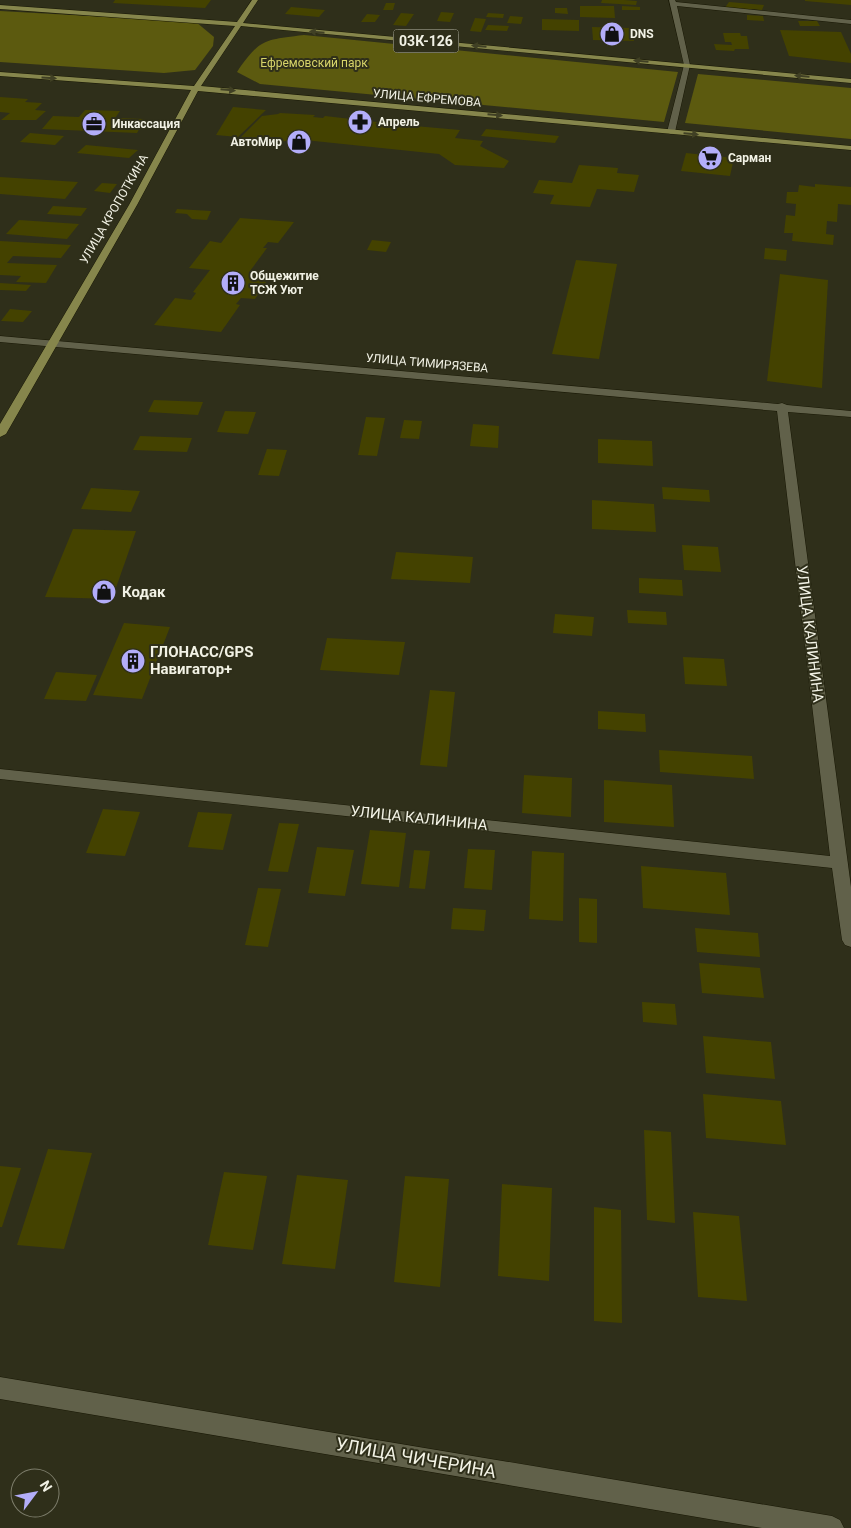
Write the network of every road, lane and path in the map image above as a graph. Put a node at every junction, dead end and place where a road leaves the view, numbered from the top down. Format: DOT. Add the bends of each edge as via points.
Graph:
graph roads {
  1 [pos="255,0"];
  2 [pos="672,2"];
  3 [pos="0,7"];
  4 [pos="851,22"];
  5 [pos="238,24"];
  6 [pos="687,65"];
  7 [pos="0,74"];
  8 [pos="851,81"];
  9 [pos="196,88"];
  10 [pos="671,132"];
  11 [pos="851,148"];
  12 [pos="0,339"];
  13 [pos="52,343"];
  14 [pos="782,406"];
  15 [pos="851,414"];
  16 [pos="0,434"];
  17 [pos="0,774"];
  18 [pos="839,863"];
  19 [pos="851,940"];
  20 [pos="0,1388"];
  21 [pos="832,1528"];
  1 -- 5 [label="main road, УЛИЦА КРОПОТКИНА"];
  2 -- 4 [label="street"];
  2 -- 6 [label="street"];
  3 -- 5 [label="main road, 03К-126"];
  6 -- 5 [label="main road, 03К-126, one-way"];
  5 -- 9 [label="main road, УЛИЦА КРОПОТКИНА"];
  8 -- 6 [label="main road, 03К-126, one-way"];
  6 -- 10 [label="street"];
  7 -- 9 [label="main road, УЛИЦА ЕФРЕМОВА, one-way"];
  9 -- 10 [label="main road, УЛИЦА ЕФРЕМОВА, one-way"];
  9 -- 13 [label="main road, УЛИЦА КРОПОТКИНА"];
  10 -- 11 [label="main road, УЛИЦА ЕФРЕМОВА, one-way"];
  12 -- 13 [label="street, УЛИЦА ТИМИРЯЗЕВА"];
  13 -- 14 [label="street, УЛИЦА ТИМИРЯЗЕВА"];
  13 -- 16 [label="main road, УЛИЦА КРОПОТКИНА"];
  14 -- 15 [label="street, УЛИЦА ТИМИРЯЗЕВА"];
  14 -- 18 [label="street, УЛИЦА КАЛИНИНА"];
  17 -- 18 [label="street, УЛИЦА КАЛИНИНА"];
  18 -- 19 [label="street, УЛИЦА КАЛИНИНА"];
  20 -- 21 [label="street, УЛИЦА ЧИЧЕРИНА"];
}
